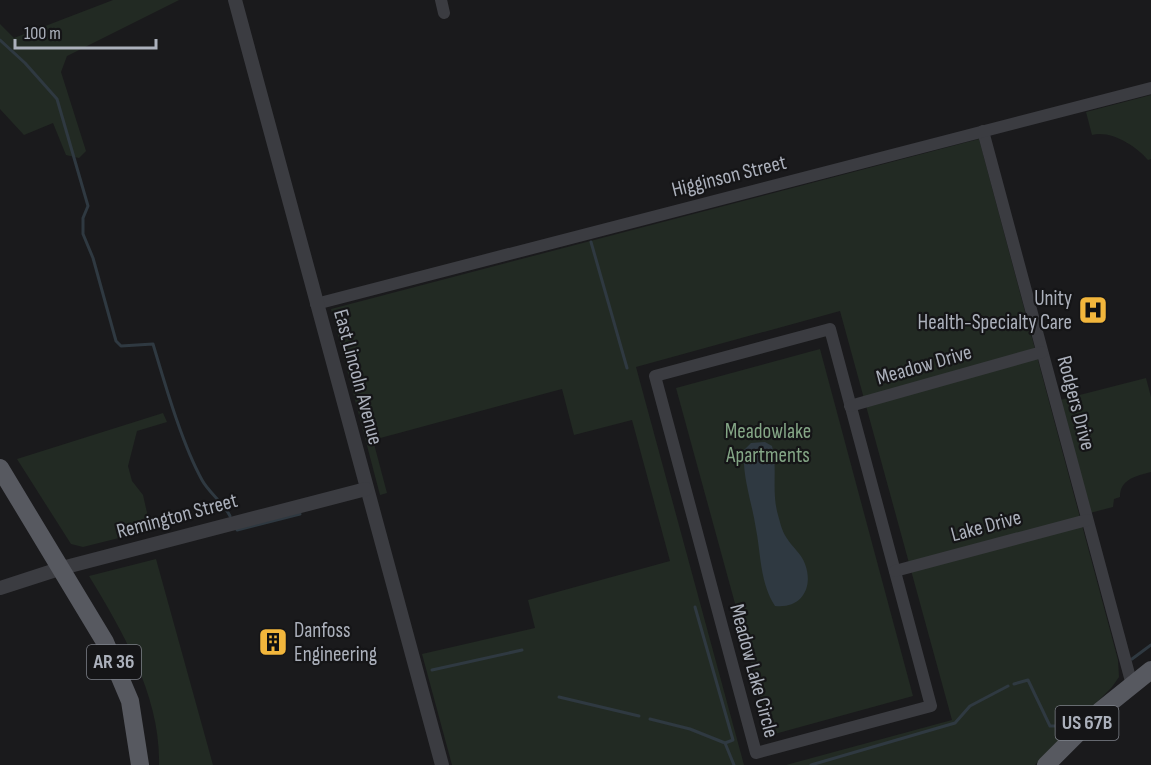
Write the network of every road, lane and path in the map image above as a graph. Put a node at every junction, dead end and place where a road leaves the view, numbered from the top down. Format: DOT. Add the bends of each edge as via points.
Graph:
graph roads {
  1 [pos="235,0"];
  2 [pos="441,0"];
  3 [pos="444,13"];
  4 [pos="1151,88"];
  5 [pos="983,131"];
  6 [pos="316,304"];
  7 [pos="1042,352"];
  8 [pos="850,406"];
  9 [pos="0,468"];
  10 [pos="366,489"];
  11 [pos="1087,520"];
  12 [pos="62,568"];
  13 [pos="894,571"];
  14 [pos="0,588"];
  15 [pos="1151,670"];
  16 [pos="1132,685"];
  17 [pos="140,765"];
  18 [pos="442,765"];
  19 [pos="1046,765"];
  1 -- 6 [label="street, East Lincoln Avenue"];
  2 -- 3 [label="street"];
  4 -- 5 [label="street, Higginson Street"];
  5 -- 6 [label="street, Higginson Street"];
  5 -- 7 [label="street, Rodgers Drive"];
  6 -- 10 [label="street, East Lincoln Avenue"];
  7 -- 8 [label="street, Meadow Drive"];
  7 -- 11 [label="street, Rodgers Drive"];
  8 -- 13 [label="street, Meadow Lake Circle"];
  8 -- 13 [label="street, Meadow Lake Circle" via="830,329 655,376 756,753 931,706"];
  9 -- 12 [label="main road, AR 36"];
  10 -- 12 [label="street, Remington Street"];
  10 -- 18 [label="street, East Lincoln Avenue"];
  11 -- 13 [label="street, Lake Drive"];
  11 -- 16 [label="street, Rodgers Drive"];
  12 -- 14 [label="street, Remington Street"];
  12 -- 17 [label="main road, AR 36" via="118,670 130,701"];
  15 -- 16 [label="main road, US 67B"];
  16 -- 19 [label="main road, US 67B"];
}
